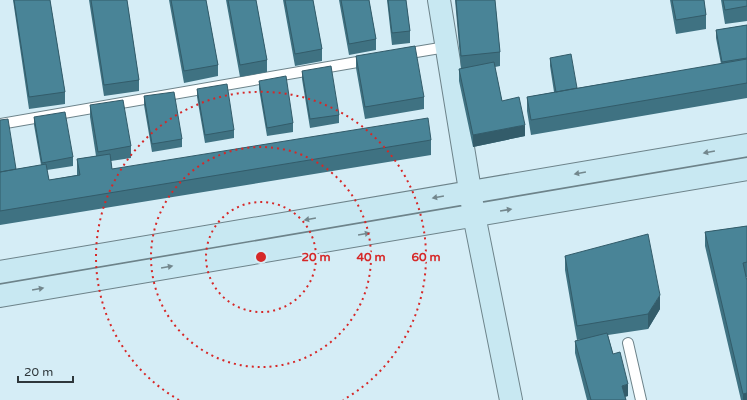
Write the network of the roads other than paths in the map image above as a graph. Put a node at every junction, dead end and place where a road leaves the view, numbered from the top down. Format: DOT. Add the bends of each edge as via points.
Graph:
graph roads {
  1 [pos="439,0"];
  2 [pos="446,47"];
  3 [pos="391,56"];
  4 [pos="376,59"];
  5 [pos="0,124"];
  6 [pos="747,145"];
  7 [pos="747,169"];
  8 [pos="470,192"];
  9 [pos="474,215"];
  10 [pos="0,272"];
  11 [pos="0,296"];
  12 [pos="628,343"];
  13 [pos="511,400"];
  14 [pos="642,400"];
  1 -- 2 [label="main road"];
  2 -- 3 [label="lane"];
  2 -- 8 [label="main road"];
  4 -- 5 [label="lane"];
  6 -- 8 [label="main road, one-way"];
  9 -- 7 [label="main road, one-way"];
  8 -- 9 [label="main road"];
  8 -- 10 [label="main road, one-way"];
  11 -- 9 [label="main road, one-way"];
  9 -- 13 [label="main road"];
  12 -- 14 [label="lane"];
}
